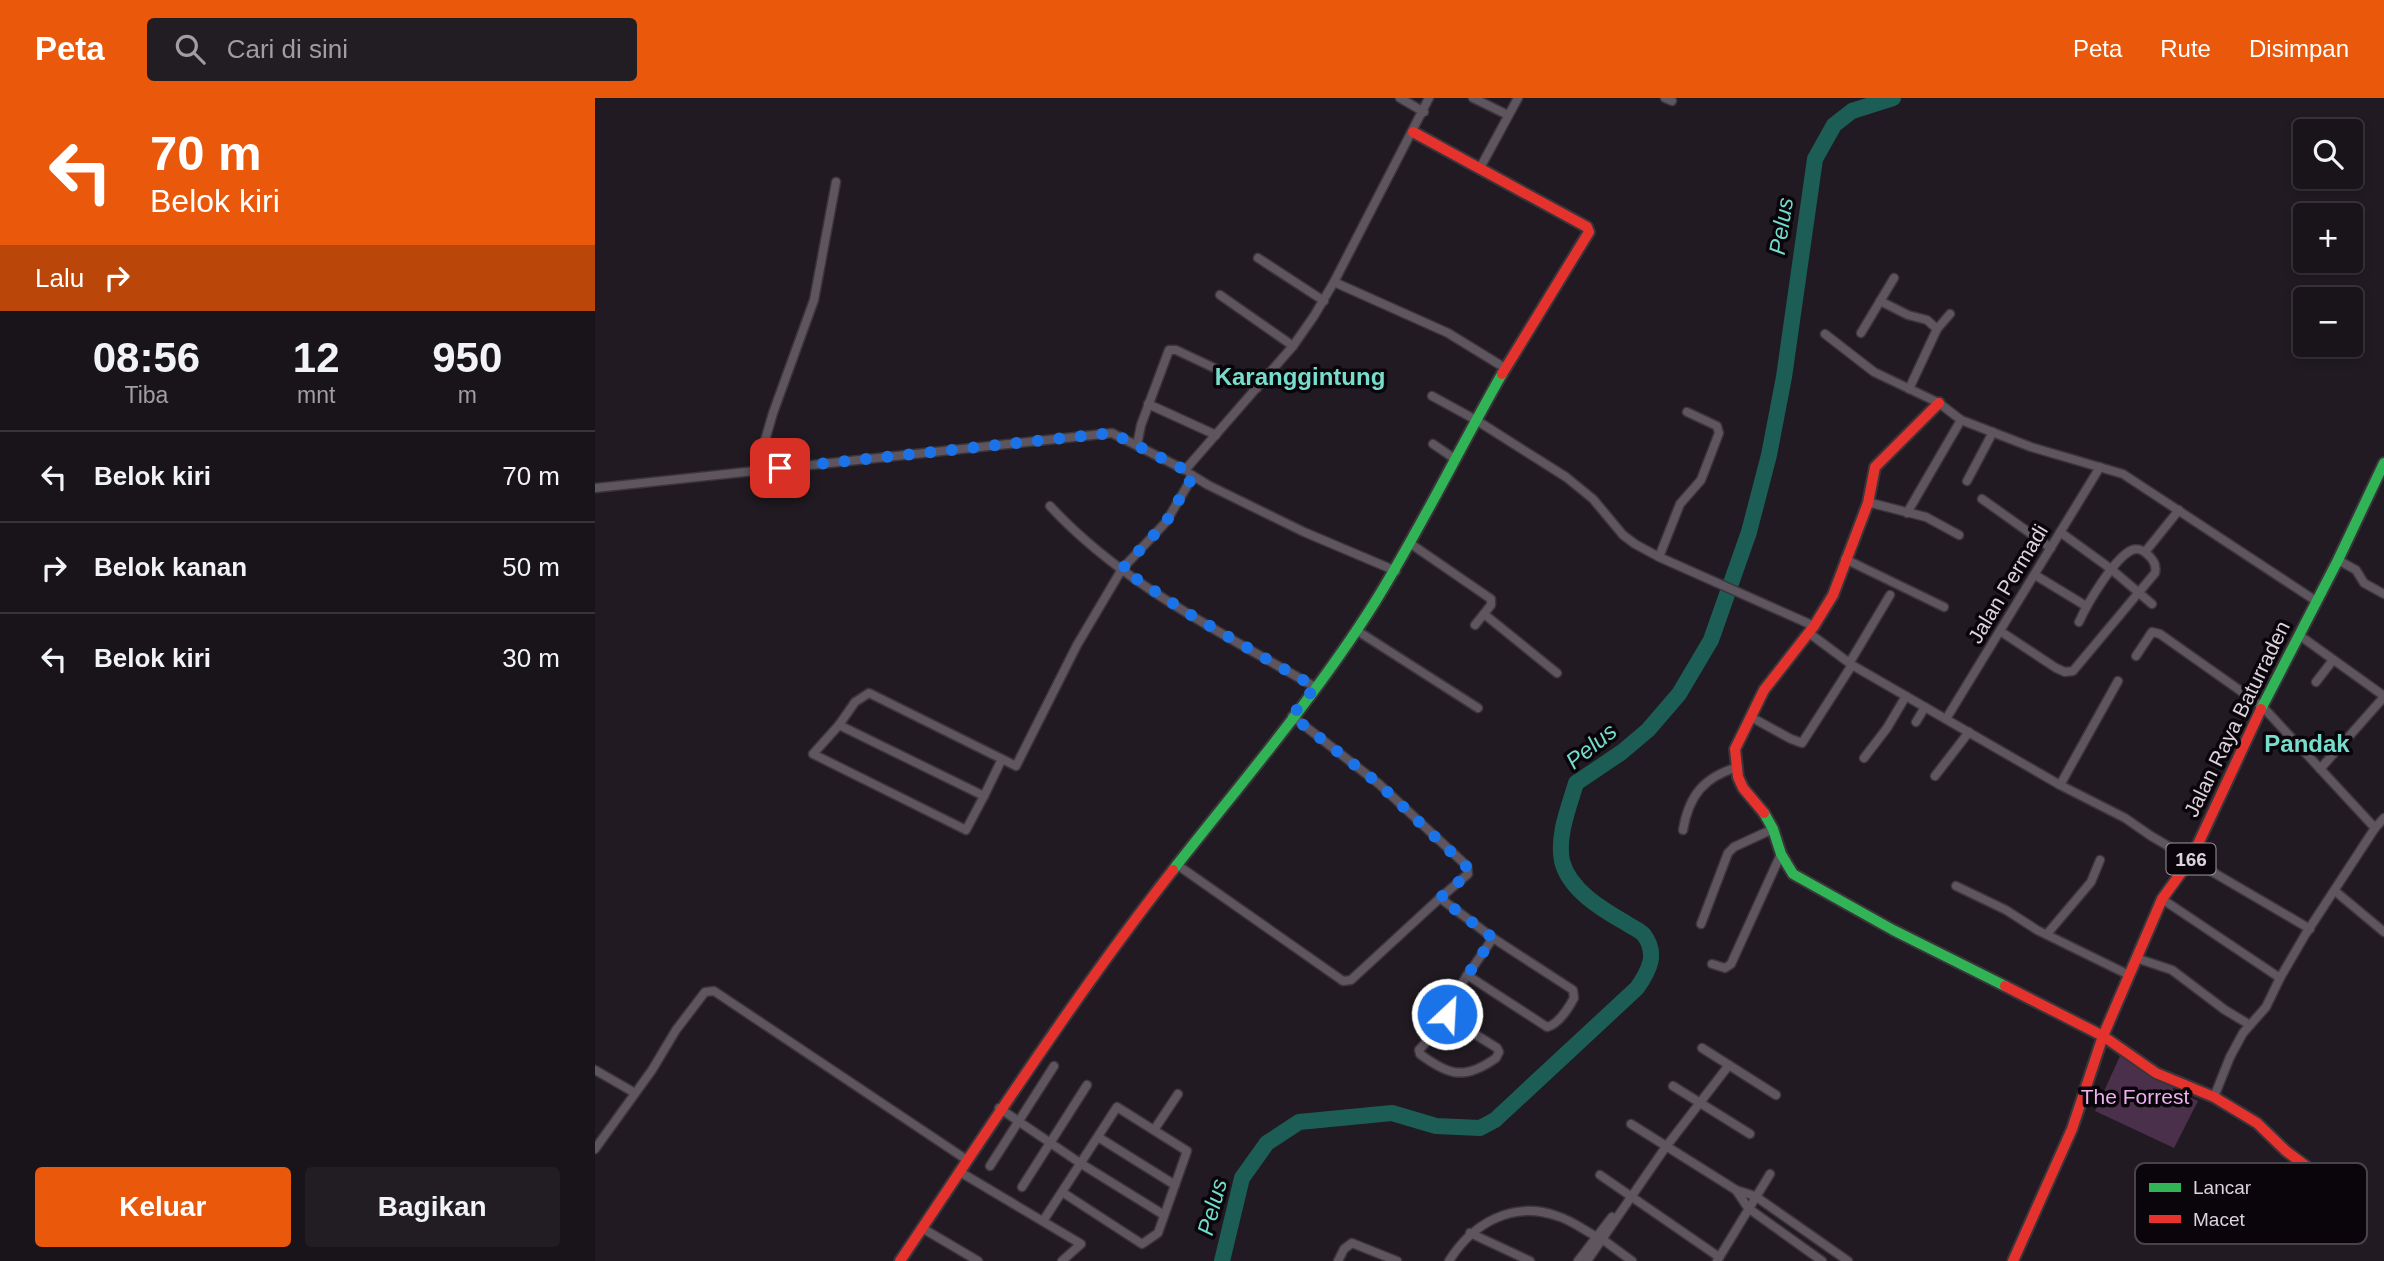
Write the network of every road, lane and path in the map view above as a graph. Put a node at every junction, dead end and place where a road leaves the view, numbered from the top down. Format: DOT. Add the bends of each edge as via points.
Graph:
graph roads {
  1 [pos="1400,98"];
  2 [pos="1429,98"];
  3 [pos="1473,98"];
  4 [pos="1518,98"];
  5 [pos="1424,112"];
  6 [pos="1508,115"];
  7 [pos="1413,132"];
  8 [pos="1480,168"];
  9 [pos="836,182"];
  10 [pos="1258,258"];
  11 [pos="1894,278"];
  12 [pos="1334,282"];
  13 [pos="1220,296"];
  14 [pos="1324,300"];
  15 [pos="1880,301"];
  16 [pos="1950,314"];
  17 [pos="1937,329"];
  18 [pos="1861,333"];
  19 [pos="1825,334"];
  20 [pos="1293,346"];
  21 [pos="1505,368"];
  22 [pos="1257,388"];
  23 [pos="1909,389"];
  24 [pos="1432,396"];
  25 [pos="1939,403"];
  26 [pos="1149,404"];
  27 [pos="1687,412"];
  28 [pos="1476,420"];
  29 [pos="1961,420"];
  30 [pos="1993,432"];
  31 [pos="1216,435"];
  32 [pos="1433,444"];
  33 [pos="1137,445"];
  34 [pos="1455,459"];
  35 [pos="2384,463"];
  36 [pos="2099,467"];
  37 [pos="756,471"];
  38 [pos="1189,473"];
  39 [pos="1967,481"];
  40 [pos="595,488"];
  41 [pos="1982,499"];
  42 [pos="1872,504"];
  43 [pos="1050,506"];
  44 [pos="2179,510"];
  45 [pos="1907,513"];
  46 [pos="2060,532"];
  47 [pos="1959,535"];
  48 [pos="1411,544"];
  49 [pos="2052,548"];
  50 [pos="2145,552"];
  51 [pos="1660,557"];
  52 [pos="2338,560"];
  53 [pos="1853,562"];
  54 [pos="1122,569"];
  55 [pos="2111,569"];
  56 [pos="1396,571"];
  57 [pos="2035,575"];
  58 [pos="2137,593"];
  59 [pos="2384,594"];
  60 [pos="1890,595"];
  61 [pos="2316,601"];
  62 [pos="2152,604"];
  63 [pos="2086,606"];
  64 [pos="1944,607"];
  65 [pos="1484,614"];
  66 [pos="2079,622"];
  67 [pos="1475,625"];
  68 [pos="1812,629"];
  69 [pos="1356,630"];
  70 [pos="2000,631"];
  71 [pos="2299,635"];
  72 [pos="2136,656"];
  73 [pos="2333,660"];
  74 [pos="1851,664"];
  75 [pos="1557,673"];
  76 [pos="2118,681"];
  77 [pos="2316,682"];
  78 [pos="1315,687"];
  79 [pos="1906,696"];
  80 [pos="2384,697"];
  81 [pos="2262,706"];
  82 [pos="1925,707"];
  83 [pos="1478,708"];
  84 [pos="1292,716"];
  85 [pos="1751,717"];
  86 [pos="1946,719"];
  87 [pos="1916,722"];
  88 [pos="839,724"];
  89 [pos="1969,732"];
  90 [pos="1864,758"];
  91 [pos="1002,759"];
  92 [pos="1738,767"];
  93 [pos="2320,769"];
  94 [pos="1935,776"];
  95 [pos="2060,785"];
  96 [pos="983,796"];
  97 [pos="2384,818"];
  98 [pos="2375,828"];
  99 [pos="1773,829"];
  100 [pos="1683,830"];
  101 [pos="1781,854"];
  102 [pos="2191,859"];
  103 [pos="2101,860"];
  104 [pos="1176,864"];
  105 [pos="1956,886"];
  106 [pos="2335,891"];
  107 [pos="1440,898"];
  108 [pos="2162,899"];
  109 [pos="1701,924"];
  110 [pos="2309,929"];
  111 [pos="2384,932"];
  112 [pos="2047,934"];
  113 [pos="1493,938"];
  114 [pos="2136,958"];
  115 [pos="1712,964"];
  116 [pos="1467,975"];
  117 [pos="2129,975"];
  118 [pos="2280,978"];
  119 [pos="1449,1017"];
  120 [pos="2250,1025"];
  121 [pos="2103,1036"];
  122 [pos="1702,1048"];
  123 [pos="1728,1065"];
  124 [pos="1054,1066"];
  125 [pos="595,1070"];
  126 [pos="1087,1085"];
  127 [pos="1673,1086"];
  128 [pos="635,1093"];
  129 [pos="1178,1094"];
  130 [pos="1776,1095"];
  131 [pos="2214,1097"];
  132 [pos="1701,1102"];
  133 [pos="999,1108"];
  134 [pos="1019,1121"];
  135 [pos="1631,1125"];
  136 [pos="1154,1130"];
  137 [pos="1750,1134"];
  138 [pos="1098,1137"];
  139 [pos="1050,1143"];
  140 [pos="1665,1148"];
  141 [pos="595,1149"];
  142 [pos="967,1160"];
  143 [pos="1080,1163"];
  144 [pos="2302,1163"];
  145 [pos="990,1166"];
  146 [pos="960,1172"];
  147 [pos="1770,1174"];
  148 [pos="1600,1175"];
  149 [pos="1175,1185"];
  150 [pos="1022,1187"];
  151 [pos="1736,1189"];
  152 [pos="1062,1192"];
  153 [pos="1755,1196"];
  154 [pos="1630,1197"];
  155 [pos="1748,1208"];
  156 [pos="1164,1215"];
  157 [pos="1043,1221"];
  158 [pos="922,1228"];
  159 [pos="1470,1233"];
  160 [pos="1600,1238"];
  161 [pos="1718,1259"];
  162 [pos="1844,1260"];
  163 [pos="900,1261"];
  164 [pos="978,1261"];
  165 [pos="1062,1261"];
  166 [pos="1338,1261"];
  167 [pos="1397,1261"];
  168 [pos="1449,1261"];
  169 [pos="1530,1261"];
  170 [pos="1578,1261"];
  171 [pos="1587,1261"];
  172 [pos="1632,1261"];
  173 [pos="1822,1261"];
  174 [pos="2013,1261"];
  1 -- 5 [label="street"];
  2 -- 5 [label="street"];
  3 -- 6 [label="street"];
  4 -- 6 [label="street"];
  5 -- 7 [label="street"];
  6 -- 8 [label="street"];
  7 -- 8 [label="street"];
  7 -- 12 [label="street"];
  8 -- 21 [label="street" via="1589,232"];
  9 -- 37 [label="street" via="814,300"];
  10 -- 14 [label="street"];
  11 -- 15 [label="street"];
  12 -- 14 [label="street"];
  12 -- 21 [label="street" via="1448,333"];
  13 -- 20 [label="street"];
  14 -- 20 [label="street"];
  15 -- 17 [label="street" via="1927,320"];
  15 -- 18 [label="street"];
  16 -- 17 [label="street"];
  17 -- 23 [label="street"];
  19 -- 23 [label="street" via="1874,372"];
  20 -- 22 [label="street"];
  21 -- 28 [label="street"];
  22 -- 26 [label="street" via="1172,349"];
  22 -- 31 [label="street"];
  23 -- 25 [label="street"];
  24 -- 28 [label="street"];
  25 -- 29 [label="street"];
  25 -- 42 [label="street" via="1875,467"];
  26 -- 31 [label="street"];
  26 -- 33 [label="street"];
  27 -- 51 [label="street" via="1717,426 1719,433 1701,480 1680,504"];
  28 -- 34 [label="street"];
  28 -- 51 [label="street" via="1566,477 1593,499 1623,535"];
  29 -- 30 [label="street"];
  29 -- 45 [label="street"];
  30 -- 36 [label="street"];
  30 -- 39 [label="street"];
  31 -- 38 [label="street"];
  32 -- 34 [label="street"];
  33 -- 37 [label="street" via="1112,433"];
  33 -- 38 [label="street"];
  34 -- 48 [label="street"];
  35 -- 52 [label="street, Jalan Raya Baturraden / 166"];
  36 -- 44 [label="street" via="2123,474"];
  36 -- 46 [label="street, Jalan Permadi"];
  37 -- 40 [label="street"];
  38 -- 54 [label="street" via="1166,522"];
  38 -- 56 [label="street" via="1304,532"];
  41 -- 49 [label="street"];
  42 -- 45 [label="street"];
  42 -- 53 [label="street"];
  43 -- 54 [label="street"];
  44 -- 50 [label="street"];
  44 -- 61 [label="street"];
  45 -- 47 [label="street" via="1926,517"];
  46 -- 49 [label="street, Jalan Permadi"];
  46 -- 55 [label="street"];
  48 -- 56 [label="street"];
  48 -- 65 [label="street" via="1491,599"];
  49 -- 57 [label="street, Jalan Permadi"];
  50 -- 55 [label="street" via="2131,551"];
  50 -- 58 [label="street" via="2157,568"];
  51 -- 68 [label="street"];
  52 -- 59 [label="street"];
  52 -- 61 [label="street, Jalan Raya Baturraden / 166"];
  53 -- 64 [label="street"];
  53 -- 68 [label="street"];
  54 -- 78 [label="street"];
  54 -- 91 [label="street" via="1077,645 1016,766"];
  55 -- 58 [label="street"];
  55 -- 63 [label="street"];
  56 -- 69 [label="street"];
  57 -- 63 [label="street"];
  57 -- 70 [label="street, Jalan Permadi"];
  58 -- 62 [label="street"];
  58 -- 70 [label="street" via="2069,673"];
  60 -- 74 [label="street"];
  61 -- 71 [label="street, Jalan Raya Baturraden / 166"];
  63 -- 66 [label="street"];
  65 -- 67 [label="street"];
  65 -- 75 [label="street"];
  68 -- 74 [label="street"];
  68 -- 85 [label="street" via="1764,690"];
  69 -- 78 [label="street"];
  69 -- 83 [label="street"];
  70 -- 86 [label="street, Jalan Permadi"];
  71 -- 73 [label="street"];
  71 -- 81 [label="street, Jalan Raya Baturraden / 166"];
  72 -- 81 [label="street" via="2155,631"];
  73 -- 77 [label="street"];
  73 -- 80 [label="street"];
  74 -- 79 [label="street"];
  74 -- 85 [label="street" via="1802,743"];
  76 -- 95 [label="street"];
  78 -- 84 [label="street"];
  79 -- 82 [label="street"];
  79 -- 90 [label="street"];
  80 -- 93 [label="street"];
  81 -- 93 [label="street"];
  81 -- 102 [label="street, Jalan Raya Baturraden / 166"];
  82 -- 86 [label="street"];
  82 -- 87 [label="street"];
  84 -- 104 [label="street"];
  84 -- 107 [label="street" via="1379,784 1467,866 1468,874"];
  85 -- 92 [label="street" via="1735,749"];
  86 -- 89 [label="street"];
  88 -- 91 [label="street" via="855,702 869,693"];
  88 -- 96 [label="street"];
  88 -- 96 [label="street" via="813,754 966,831"];
  89 -- 94 [label="street"];
  89 -- 95 [label="street"];
  91 -- 96 [label="street"];
  92 -- 99 [label="street" via="1743,788"];
  92 -- 100 [label="street" via="1710,780 1691,799"];
  93 -- 98 [label="street"];
  95 -- 102 [label="street"];
  97 -- 98 [label="street"];
  98 -- 106 [label="street"];
  99 -- 101 [label="street"];
  99 -- 109 [label="street" via="1728,853"];
  101 -- 115 [label="street" via="1731,964 1725,968"];
  101 -- 121 [label="street" via="1793,874 1805,881"];
  102 -- 108 [label="street, Jalan Raya Baturraden / 166"];
  102 -- 110 [label="street"];
  103 -- 112 [label="street" via="2091,883"];
  104 -- 107 [label="street" via="1343,981 1351,980"];
  104 -- 133 [label="street"];
  105 -- 112 [label="street"];
  106 -- 110 [label="street"];
  106 -- 111 [label="street"];
  107 -- 113 [label="street"];
  108 -- 114 [label="street, Jalan Raya Baturraden / 166"];
  108 -- 118 [label="street"];
  110 -- 118 [label="street"];
  112 -- 117 [label="street"];
  113 -- 116 [label="street"];
  113 -- 116 [label="street" via="1573,990 1572,1002 1558,1021 1547,1027"];
  114 -- 117 [label="street, Jalan Raya Baturraden / 166"];
  114 -- 120 [label="street" via="2172,970"];
  116 -- 119 [label="street" via="1451,999"];
  117 -- 121 [label="street, Jalan Raya Baturraden / 166"];
  118 -- 120 [label="street" via="2266,1007"];
  119 -- 119 [label="street" via="1420,1054 1454,1074 1496,1058 1497,1048"];
  120 -- 131 [label="street" via="2229,1057"];
  121 -- 131 [label="street" via="2156,1073"];
  121 -- 174 [label="street, Jalan Raya Baturraden / 166" via="2072,1129"];
  122 -- 123 [label="street"];
  123 -- 130 [label="street"];
  123 -- 132 [label="street"];
  124 -- 134 [label="street"];
  125 -- 128 [label="street"];
  126 -- 139 [label="street"];
  127 -- 132 [label="street"];
  128 -- 141 [label="street"];
  128 -- 142 [label="street" via="705,992 714,991"];
  129 -- 136 [label="street"];
  131 -- 144 [label="street" via="2257,1123"];
  132 -- 137 [label="street"];
  132 -- 140 [label="street"];
  133 -- 134 [label="street"];
  133 -- 142 [label="street"];
  134 -- 139 [label="street"];
  134 -- 145 [label="street"];
  135 -- 140 [label="street"];
  136 -- 138 [label="street" via="1117,1107"];
  136 -- 149 [label="street" via="1187,1151"];
  138 -- 143 [label="street"];
  138 -- 149 [label="street"];
  139 -- 143 [label="street"];
  139 -- 150 [label="street"];
  140 -- 151 [label="street"];
  140 -- 154 [label="street"];
  142 -- 146 [label="street"];
  143 -- 152 [label="street"];
  143 -- 156 [label="street"];
  146 -- 157 [label="street"];
  146 -- 158 [label="street"];
  147 -- 153 [label="street"];
  148 -- 154 [label="street"];
  149 -- 156 [label="street"];
  151 -- 153 [label="street"];
  151 -- 155 [label="street"];
  152 -- 156 [label="street" via="1142,1244 1157,1233"];
  152 -- 157 [label="street"];
  153 -- 155 [label="street"];
  153 -- 162 [label="street"];
  154 -- 160 [label="street"];
  154 -- 161 [label="street"];
  155 -- 161 [label="street"];
  155 -- 173 [label="street"];
  157 -- 165 [label="street" via="1081,1244"];
  158 -- 163 [label="street"];
  158 -- 164 [label="street"];
  159 -- 160 [label="street" via="1492,1219 1527,1211 1558,1216"];
  159 -- 168 [label="street"];
  159 -- 169 [label="street"];
  160 -- 170 [label="street"];
  160 -- 171 [label="street"];
  160 -- 172 [label="street"];
  166 -- 167 [label="street" via="1352,1243"];
}
